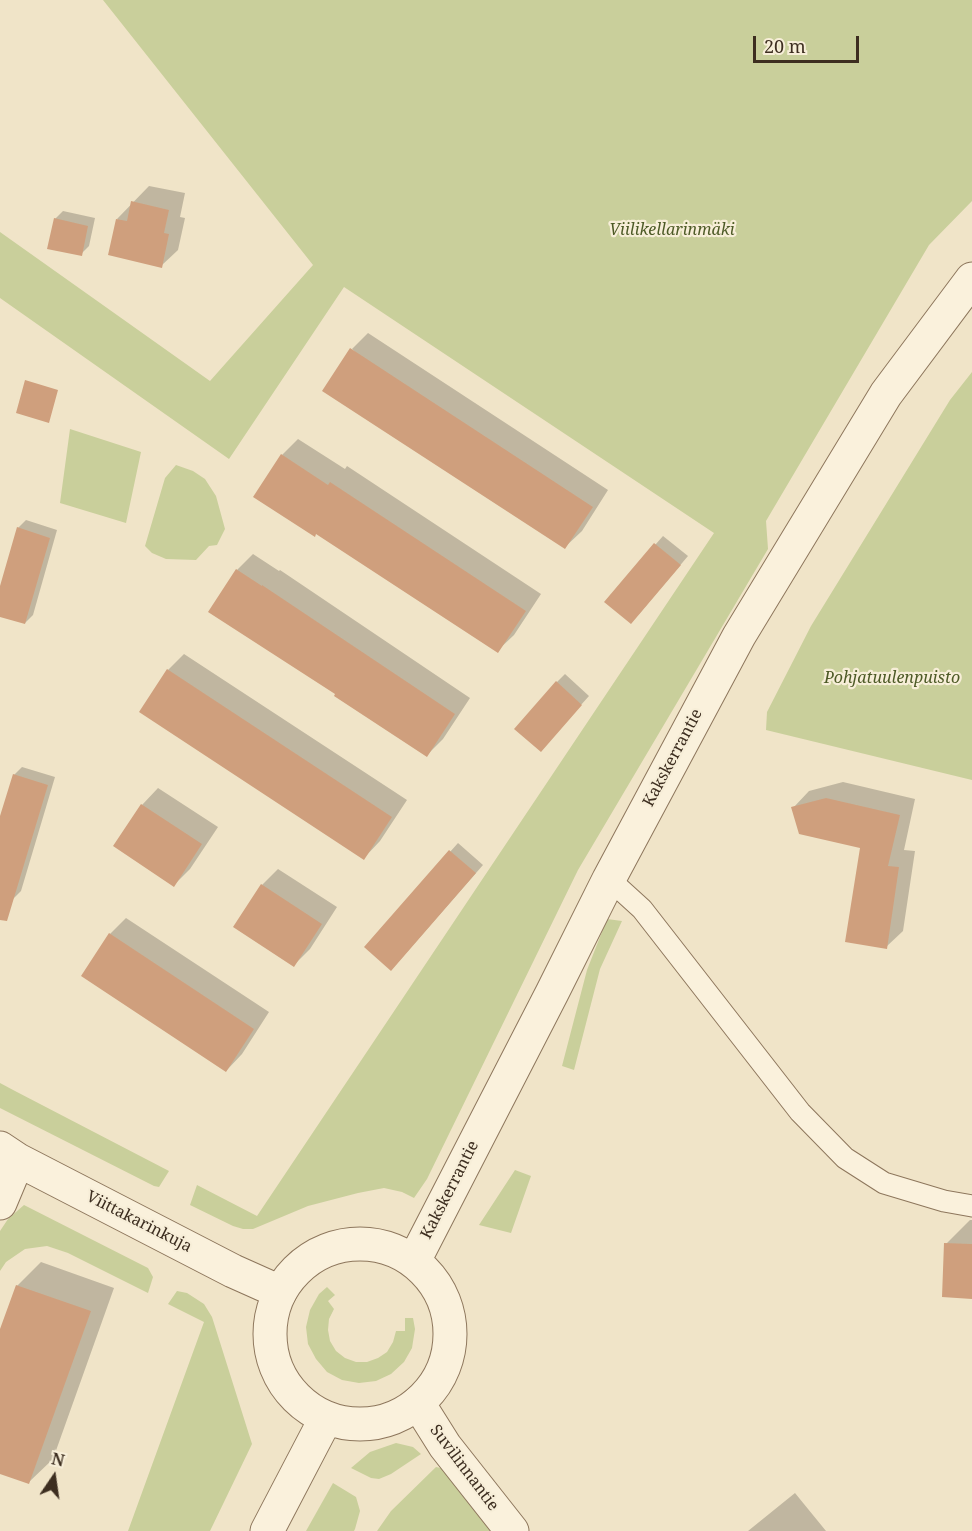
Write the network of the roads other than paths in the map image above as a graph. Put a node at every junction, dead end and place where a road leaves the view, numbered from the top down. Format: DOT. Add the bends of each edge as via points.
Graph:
graph roads {
  1 [pos="972,279"];
  2 [pos="609,879"];
  3 [pos="9,1154"];
  4 [pos="0,1203"];
  5 [pos="972,1206"];
  6 [pos="414,1261"];
  7 [pos="280,1292"];
  8 [pos="418,1403"];
  9 [pos="326,1418"];
  10 [pos="267,1531"];
  11 [pos="512,1531"];
  1 -- 2 [label="street, Kakskerrantie" via="879,404 739,636"];
  2 -- 5 [label="lane" via="642,909 800,1112 845,1158 884,1183"];
  2 -- 6 [label="street, Kakskerrantie"];
  3 -- 4 [label="street"];
  3 -- 7 [label="street, Viittakarinkuja"];
  6 -- 7 [label="street" via="374,1244 331,1248 295,1270"];
  6 -- 8 [label="street" via="441,1294 449,1314 451,1336 448,1358 439,1378"];
  7 -- 9 [label="street" via="269,1330 278,1374 306,1407"];
  8 -- 9 [label="street" via="390,1420 369,1425"];
  8 -- 11 [label="street, Suvilinnantie" via="444,1446"];
  9 -- 10 [label="street"];
}
